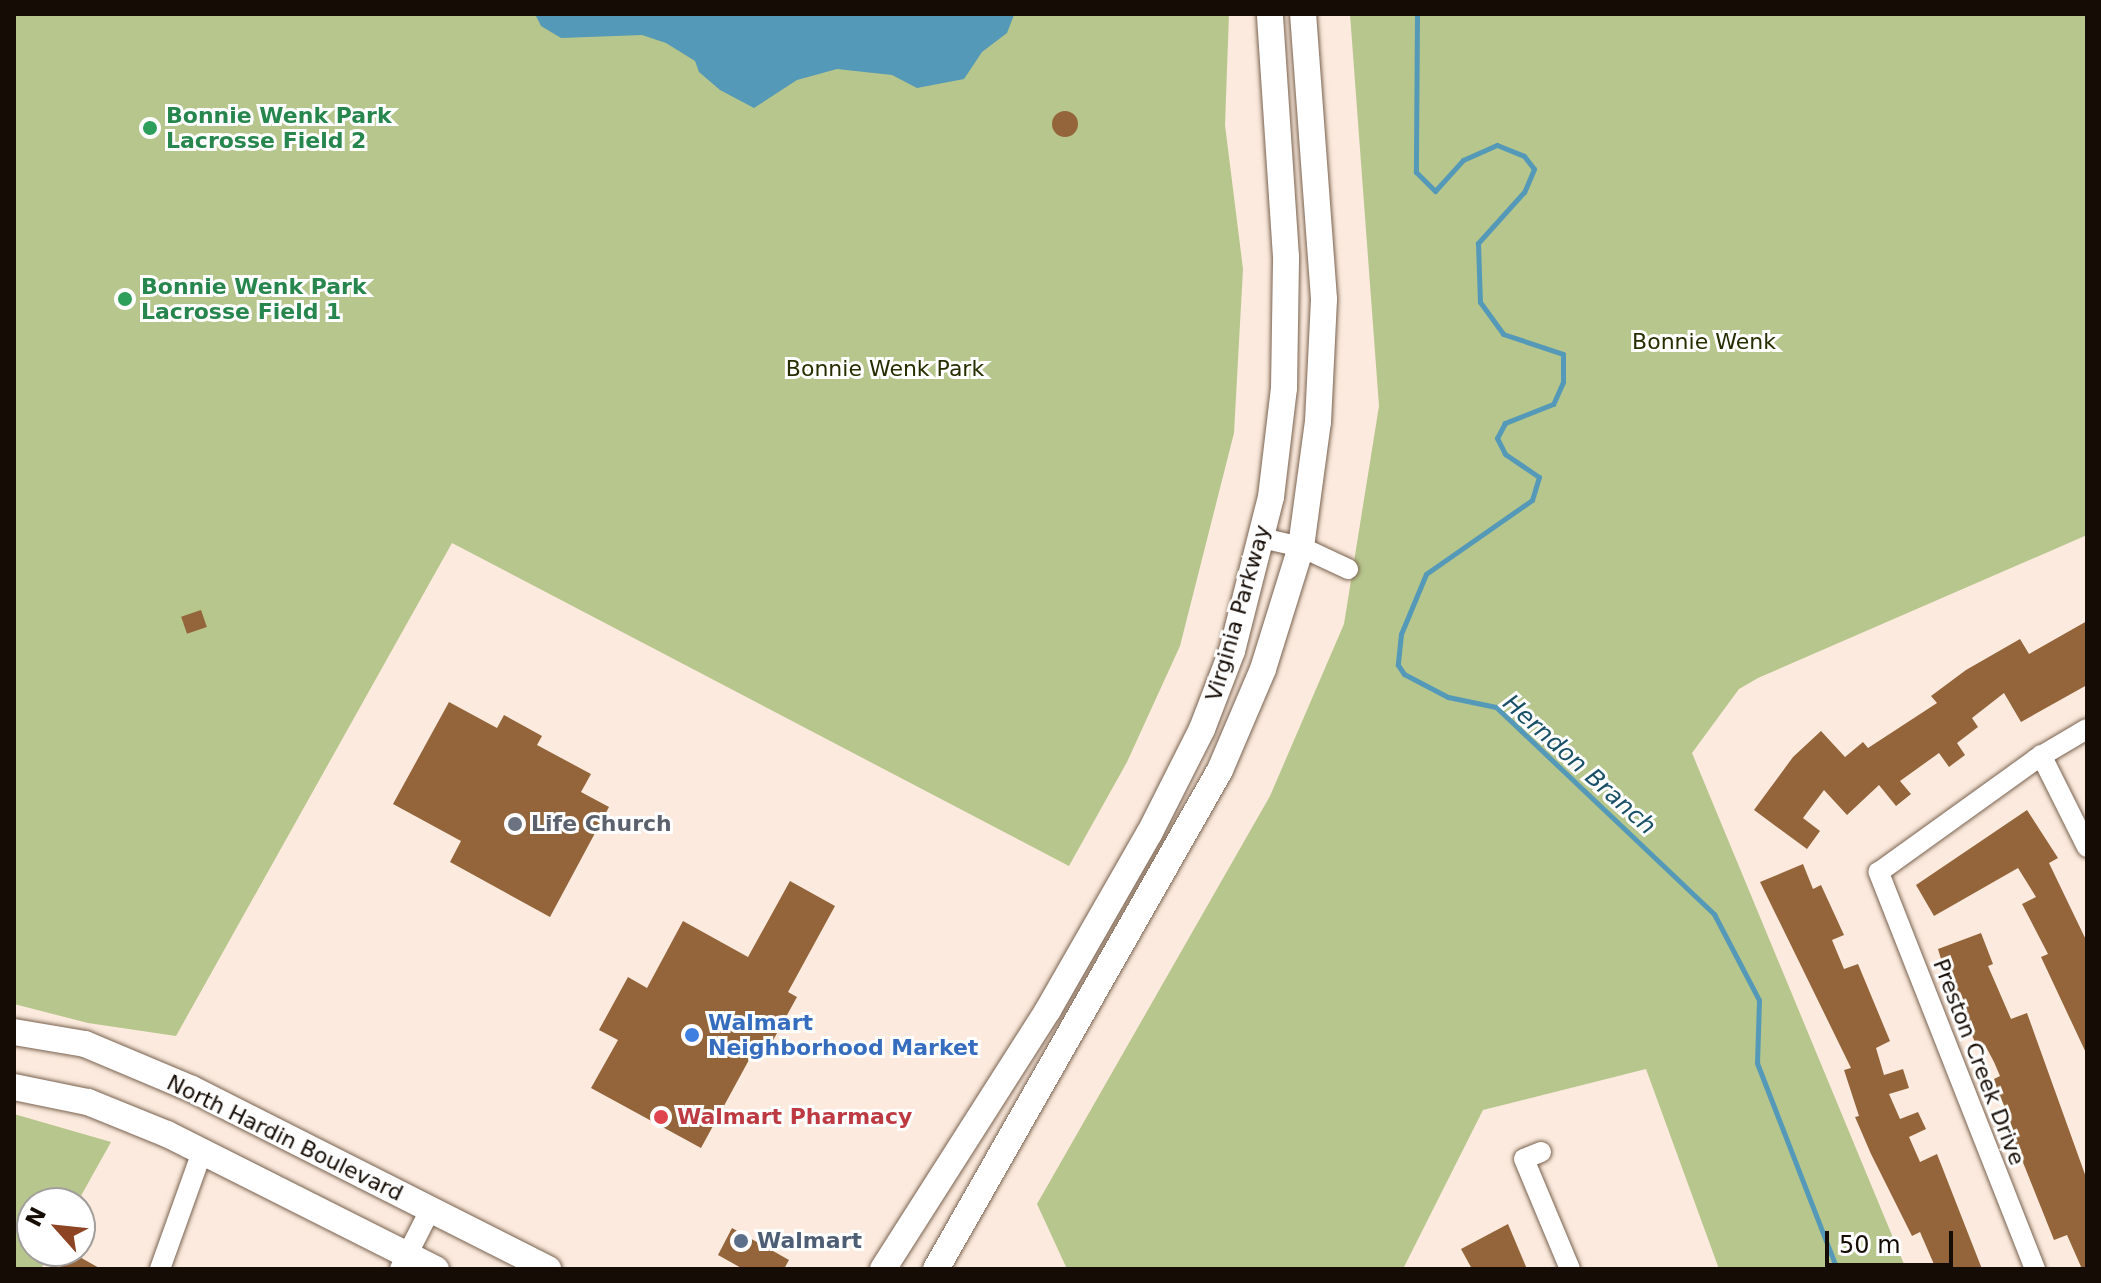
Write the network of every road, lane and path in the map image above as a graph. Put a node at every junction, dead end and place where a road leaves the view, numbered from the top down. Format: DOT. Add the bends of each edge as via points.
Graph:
graph roads {
  1 [pos="1270,14"];
  2 [pos="1303,14"];
  3 [pos="1262,538"];
  4 [pos="1301,547"];
  5 [pos="1348,569"];
  6 [pos="2087,729"];
  7 [pos="2041,755"];
  8 [pos="2087,847"];
  9 [pos="1109,902"];
  10 [pos="1139,919"];
  11 [pos="14,1032"];
  12 [pos="14,1087"];
  13 [pos="203,1149"];
  14 [pos="1541,1152"];
  15 [pos="430,1210"];
  16 [pos="403,1262"];
  17 [pos="160,1269"];
  18 [pos="436,1269"];
  19 [pos="548,1269"];
  20 [pos="883,1269"];
  21 [pos="936,1269"];
  22 [pos="1570,1269"];
  23 [pos="2035,1269"];
  1 -- 3 [label="main road, Virginia Parkway" via="1287,321 1277,449"];
  2 -- 4 [label="main road, Virginia Parkway" via="1324,299 1318,422"];
  3 -- 4 [label="street"];
  3 -- 9 [label="main road, Virginia Parkway" via="1232,651 1202,729"];
  4 -- 5 [label="street"];
  4 -- 10 [label="main road, Virginia Parkway" via="1263,669 1225,759"];
  6 -- 7 [label="street"];
  7 -- 8 [label="street"];
  7 -- 23 [label="street, Preston Creek Drive" via="1879,872"];
  9 -- 10 [label="main road"];
  9 -- 20 [label="main road, Virginia Parkway" via="1048,1010"];
  10 -- 21 [label="main road, Virginia Parkway"];
  11 -- 15 [label="main road, North Hardin Boulevard" via="85,1044 192,1089"];
  12 -- 13 [label="main road, North Hardin Boulevard" via="88,1102"];
  13 -- 16 [label="main road, North Hardin Boulevard"];
  13 -- 17 [label="street"];
  14 -- 22 [label="street" via="1524,1159"];
  15 -- 16 [label="street"];
  15 -- 19 [label="main road, North Hardin Boulevard"];
  16 -- 18 [label="main road, North Hardin Boulevard"];
}
